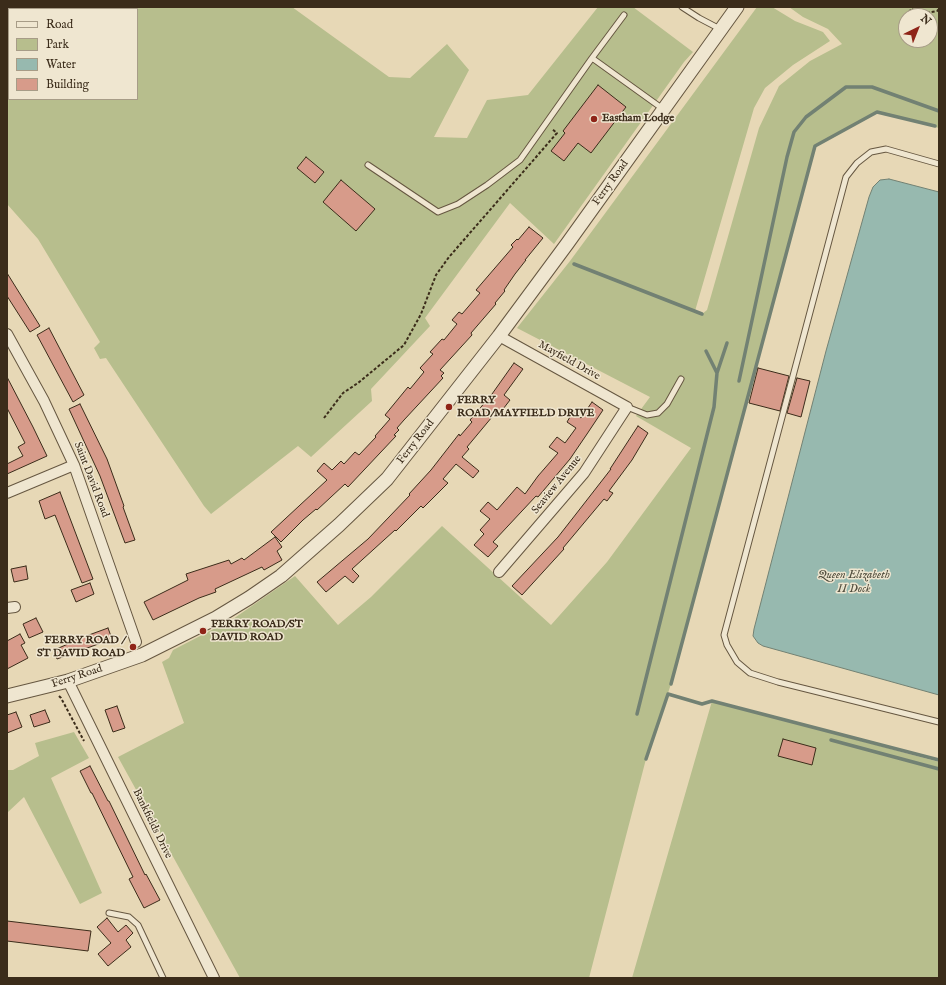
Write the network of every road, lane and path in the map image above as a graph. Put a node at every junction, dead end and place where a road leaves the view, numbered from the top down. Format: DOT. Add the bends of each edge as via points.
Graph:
graph roads {
  1 [pos="682,7"];
  2 [pos="737,7"];
  3 [pos="624,15"];
  4 [pos="721,29"];
  5 [pos="592,58"];
  6 [pos="664,109"];
  7 [pos="546,124"];
  8 [pos="939,164"];
  9 [pos="368,165"];
  10 [pos="7,334"];
  11 [pos="499,336"];
  12 [pos="681,379"];
  13 [pos="627,407"];
  14 [pos="324,418"];
  15 [pos="74,465"];
  16 [pos="7,493"];
  17 [pos="499,572"];
  18 [pos="136,642"];
  19 [pos="68,680"];
  20 [pos="7,696"];
  21 [pos="939,722"];
  22 [pos="109,913"];
  23 [pos="163,978"];
  24 [pos="214,978"];
  1 -- 4 [label="lane"];
  2 -- 4 [label="street, Ferry Road"];
  3 -- 5 [label="lane"];
  4 -- 6 [label="street, Ferry Road"];
  5 -- 6 [label="lane"];
  5 -- 7 [label="lane"];
  6 -- 11 [label="street, Ferry Road"];
  7 -- 9 [label="lane" via="520,160 458,204 438,212"];
  7 -- 14 [label="path" via="557,133 436,275 421,314 404,345 343,393"];
  8 -- 21 [label="lane" via="886,149 871,152 857,163 846,177 724,635 737,662 750,674"];
  10 -- 15 [label="street, Saint David Road" via="44,401"];
  11 -- 13 [label="street, Mayfield Drive"];
  11 -- 19 [label="street, Ferry Road" via="387,479 295,565 216,618 142,655"];
  12 -- 13 [label="lane" via="673,395 658,413 647,415"];
  13 -- 17 [label="street, Seaview Avenue" via="584,473"];
  15 -- 16 [label="street"];
  15 -- 18 [label="street, Saint David Road"];
  19 -- 20 [label="street, Ferry Road"];
  19 -- 24 [label="street, Bankfields Drive"];
  22 -- 23 [label="lane" via="129,917 138,924"];
}
